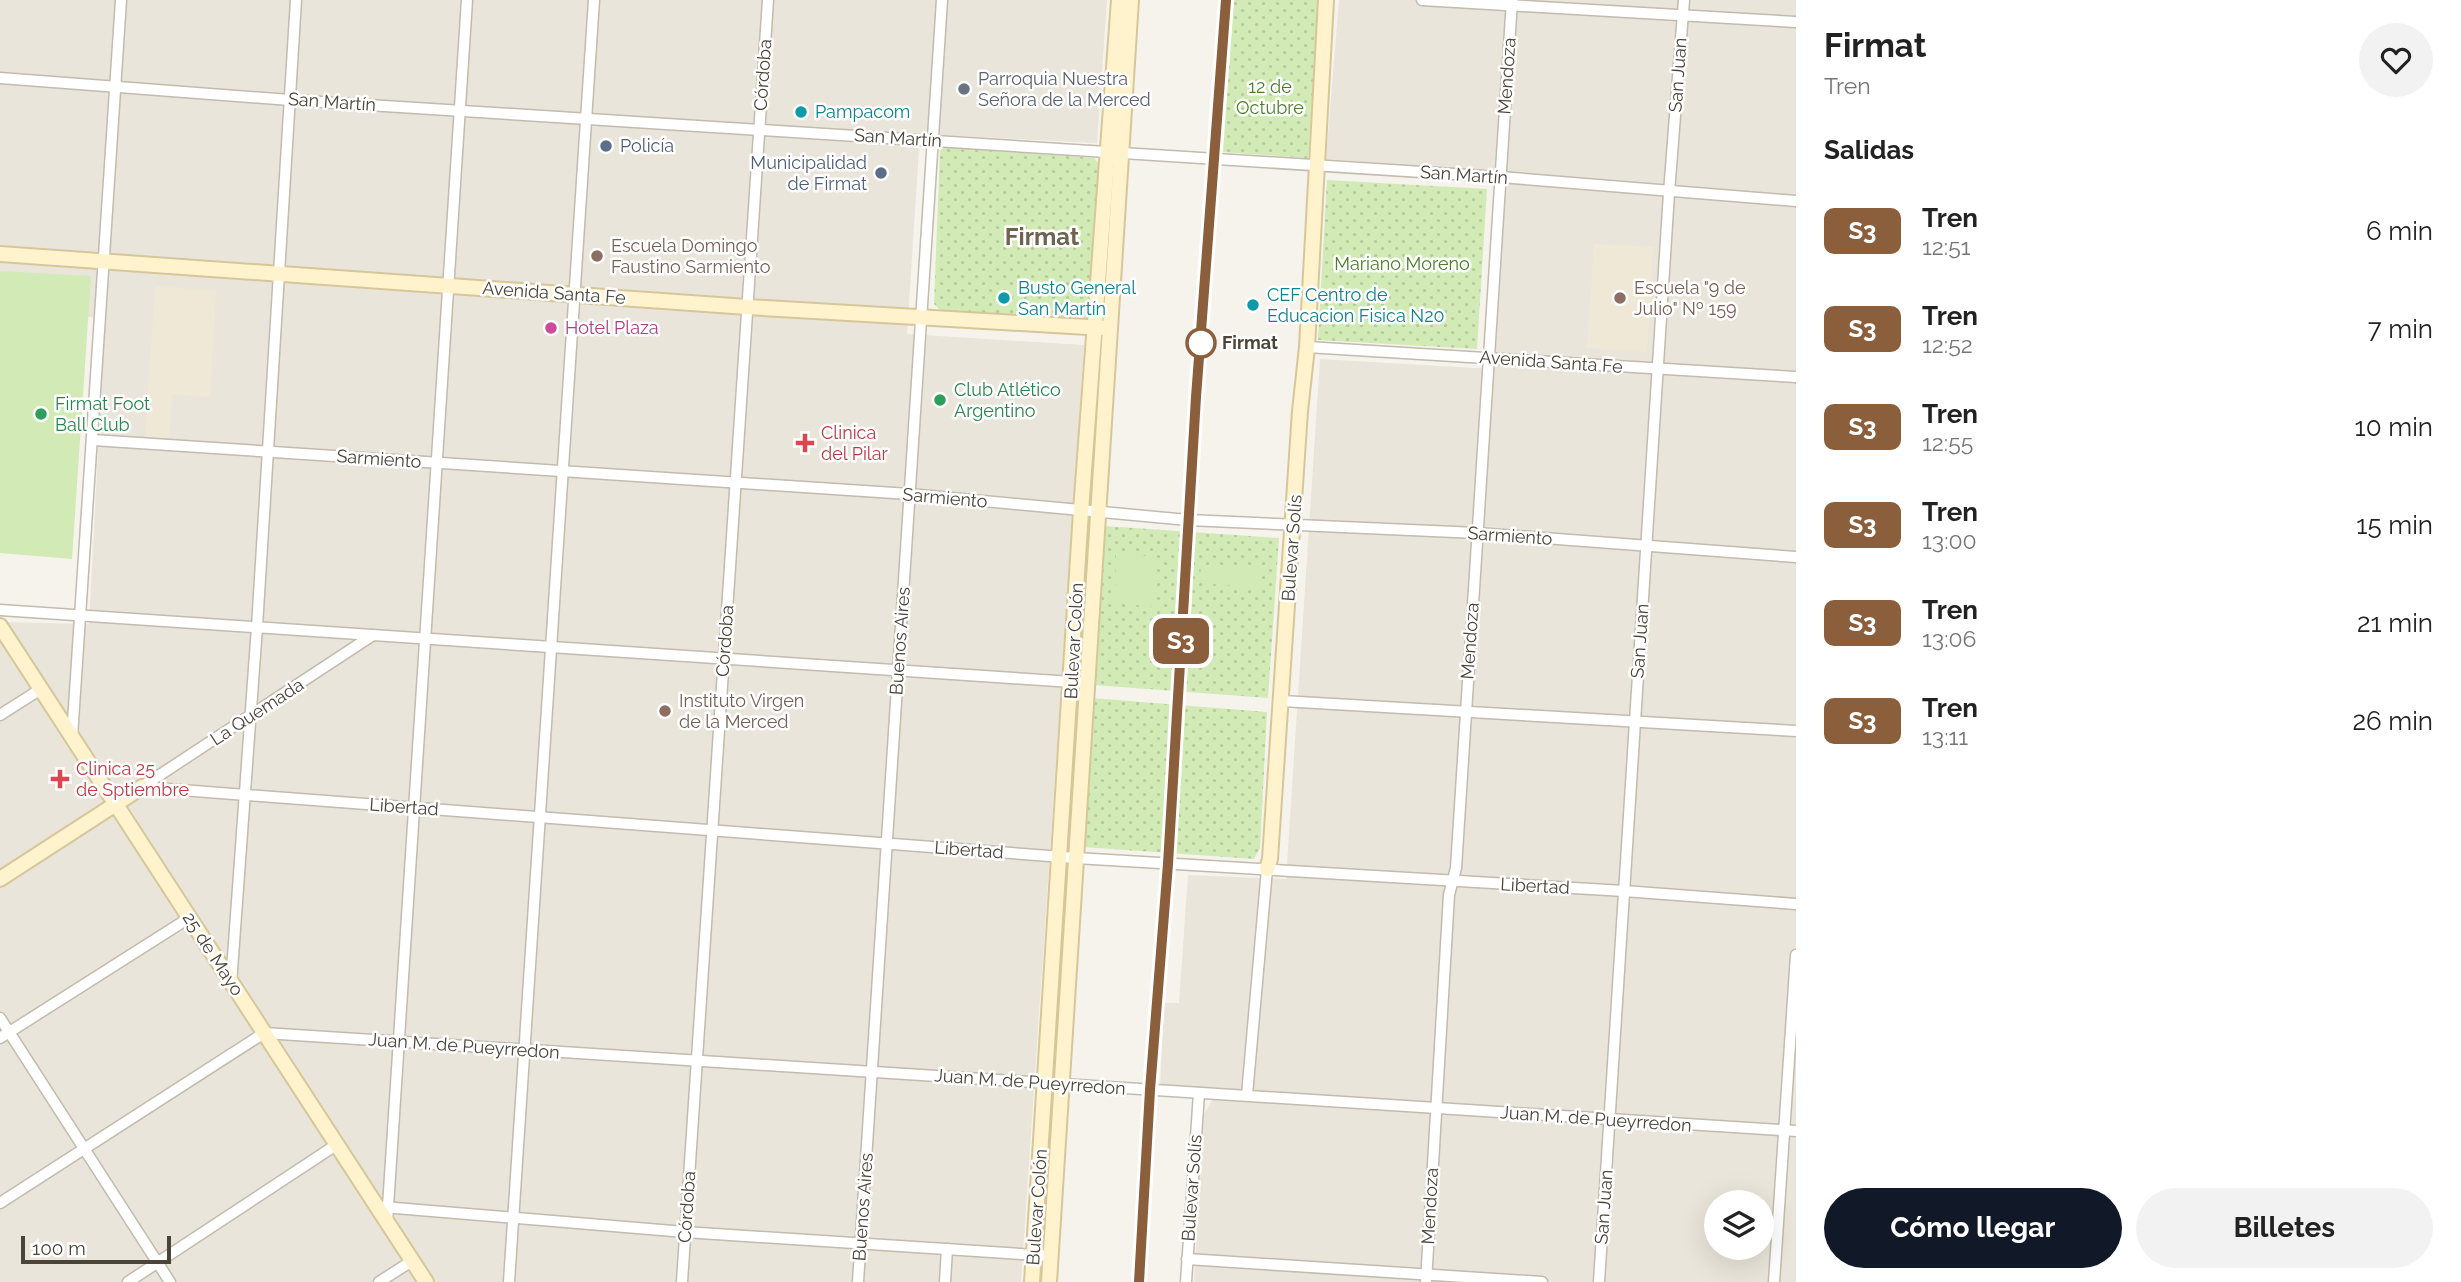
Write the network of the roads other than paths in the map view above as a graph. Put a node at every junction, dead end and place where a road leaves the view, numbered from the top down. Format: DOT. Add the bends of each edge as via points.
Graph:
graph roads {
  1 [pos="121,0"];
  2 [pos="296,0"];
  3 [pos="467,0"];
  4 [pos="594,0"];
  5 [pos="768,0"];
  6 [pos="942,0"];
  7 [pos="1119,0"];
  8 [pos="1131,0"];
  9 [pos="1326,0"];
  10 [pos="1422,0"];
  11 [pos="1684,0"];
  12 [pos="1512,3"];
  13 [pos="1683,15"];
  14 [pos="1796,22"];
  15 [pos="0,78"];
  16 [pos="117,87"];
  17 [pos="290,100"];
  18 [pos="460,111"];
  19 [pos="586,118"];
  20 [pos="759,130"];
  21 [pos="933,141"];
  22 [pos="1114,152"];
  23 [pos="1317,166"];
  24 [pos="1500,177"];
  25 [pos="1669,193"];
  26 [pos="1796,201"];
  27 [pos="0,254"];
  28 [pos="106,261"];
  29 [pos="279,274"];
  30 [pos="448,286"];
  31 [pos="574,295"];
  32 [pos="747,307"];
  33 [pos="921,318"];
  34 [pos="1102,328"];
  35 [pos="1307,347"];
  36 [pos="1488,358"];
  37 [pos="1658,369"];
  38 [pos="1796,377"];
  39 [pos="93,440"];
  40 [pos="268,451"];
  41 [pos="437,463"];
  42 [pos="562,471"];
  43 [pos="735,483"];
  44 [pos="909,494"];
  45 [pos="1081,511"];
  46 [pos="1098,512"];
  47 [pos="1293,526"];
  48 [pos="1477,533"];
  49 [pos="1646,546"];
  50 [pos="1796,557"];
  51 [pos="0,610"];
  52 [pos="81,615"];
  53 [pos="0,626"];
  54 [pos="257,627"];
  55 [pos="373,635"];
  56 [pos="425,638"];
  57 [pos="550,647"];
  58 [pos="724,659"];
  59 [pos="898,671"];
  60 [pos="1071,681"];
  61 [pos="1087,683"];
  62 [pos="41,689"];
  63 [pos="1282,701"];
  64 [pos="1465,711"];
  65 [pos="0,715"];
  66 [pos="251,716"];
  67 [pos="1635,721"];
  68 [pos="1796,731"];
  69 [pos="72,738"];
  70 [pos="142,787"];
  71 [pos="245,795"];
  72 [pos="115,804"];
  73 [pos="414,808"];
  74 [pos="539,817"];
  75 [pos="712,831"];
  76 [pos="886,844"];
  77 [pos="1060,857"];
  78 [pos="1076,858"];
  79 [pos="1267,869"];
  80 [pos="0,879"];
  81 [pos="1452,881"];
  82 [pos="1624,891"];
  83 [pos="1796,904"];
  84 [pos="189,918"];
  85 [pos="1796,956"];
  86 [pos="231,984"];
  87 [pos="0,1018"];
  88 [pos="264,1033"];
  89 [pos="4,1035"];
  90 [pos="399,1041"];
  91 [pos="524,1049"];
  92 [pos="696,1060"];
  93 [pos="872,1072"];
  94 [pos="1045,1082"];
  95 [pos="1062,1084"];
  96 [pos="1199,1093"];
  97 [pos="1247,1096"];
  98 [pos="1436,1109"];
  99 [pos="1610,1120"];
  100 [pos="1783,1131"];
  101 [pos="1796,1131"];
  102 [pos="336,1145"];
  103 [pos="84,1149"];
  104 [pos="0,1203"];
  105 [pos="382,1207"];
  106 [pos="513,1217"];
  107 [pos="685,1232"];
  108 [pos="860,1242"];
  109 [pos="947,1249"];
  110 [pos="1034,1255"];
  111 [pos="1051,1256"];
  112 [pos="1187,1259"];
  113 [pos="412,1261"];
  114 [pos="158,1263"];
  115 [pos="1426,1278"];
  116 [pos="128,1282"];
  117 [pos="170,1282"];
  118 [pos="379,1282"];
  119 [pos="426,1282"];
  120 [pos="509,1282"];
  121 [pos="682,1282"];
  122 [pos="858,1282"];
  123 [pos="945,1282"];
  124 [pos="1032,1282"];
  125 [pos="1049,1282"];
  126 [pos="1185,1282"];
  127 [pos="1542,1282"];
  128 [pos="1599,1282"];
  129 [pos="1774,1282"];
  1 -- 16 [label="street"];
  2 -- 17 [label="street"];
  3 -- 18 [label="street"];
  4 -- 19 [label="street"];
  5 -- 20 [label="street, Córdoba"];
  6 -- 21 [label="street, Buenos Aires"];
  7 -- 22 [label="street, Bulevar Colón"];
  8 -- 22 [label="street, Bulevar Colón"];
  9 -- 23 [label="street, Bulevar Solís"];
  10 -- 12 [label="street"];
  11 -- 13 [label="street, San Juan"];
  12 -- 13 [label="street"];
  12 -- 24 [label="street, Mendoza"];
  13 -- 14 [label="street"];
  13 -- 25 [label="street, San Juan"];
  15 -- 16 [label="street, San Martín"];
  16 -- 17 [label="street, San Martín"];
  16 -- 28 [label="street"];
  17 -- 18 [label="street, San Martín"];
  17 -- 29 [label="street"];
  18 -- 19 [label="street, San Martín"];
  18 -- 30 [label="street"];
  19 -- 20 [label="street, San Martín"];
  19 -- 31 [label="street"];
  20 -- 21 [label="street, San Martín"];
  20 -- 32 [label="street, Córdoba"];
  21 -- 22 [label="street, San Martín"];
  21 -- 33 [label="street, Buenos Aires"];
  22 -- 23 [label="street, San Martín"];
  22 -- 34 [label="street, Bulevar Colón"];
  23 -- 24 [label="street, San Martín"];
  23 -- 35 [label="street, Bulevar Solís"];
  24 -- 25 [label="street, San Martín"];
  24 -- 36 [label="street, Mendoza"];
  25 -- 26 [label="street, San Martín"];
  25 -- 37 [label="street, San Juan"];
  27 -- 28 [label="street, Avenida Santa Fe"];
  28 -- 29 [label="street, Avenida Santa Fe"];
  28 -- 39 [label="street"];
  29 -- 30 [label="street, Avenida Santa Fe"];
  29 -- 40 [label="street"];
  30 -- 31 [label="street, Avenida Santa Fe"];
  30 -- 41 [label="street"];
  31 -- 32 [label="street, Avenida Santa Fe"];
  31 -- 42 [label="street"];
  32 -- 33 [label="street, Avenida Santa Fe"];
  32 -- 43 [label="street, Córdoba"];
  33 -- 34 [label="street, Avenida Santa Fe"];
  33 -- 44 [label="street, Buenos Aires"];
  34 -- 45 [label="street, Bulevar Colón"];
  34 -- 46 [label="street, Bulevar Colón"];
  35 -- 36 [label="street, Avenida Santa Fe"];
  35 -- 47 [label="street, Bulevar Solís"];
  36 -- 37 [label="street, Avenida Santa Fe"];
  36 -- 48 [label="street, Mendoza"];
  37 -- 38 [label="street, Avenida Santa Fe"];
  37 -- 49 [label="street, San Juan"];
  39 -- 40 [label="street, Sarmiento"];
  39 -- 52 [label="street"];
  40 -- 41 [label="street, Sarmiento"];
  40 -- 54 [label="street"];
  41 -- 42 [label="street, Sarmiento"];
  41 -- 56 [label="street"];
  42 -- 43 [label="street, Sarmiento"];
  42 -- 57 [label="street"];
  43 -- 44 [label="street, Sarmiento"];
  43 -- 58 [label="street, Córdoba"];
  44 -- 45 [label="street, Sarmiento"];
  44 -- 59 [label="street, Buenos Aires"];
  45 -- 46 [label="street, Sarmiento"];
  45 -- 60 [label="street, Bulevar Colón"];
  46 -- 47 [label="street, Sarmiento"];
  46 -- 61 [label="street, Bulevar Colón"];
  47 -- 48 [label="street, Sarmiento"];
  47 -- 63 [label="street, Bulevar Solís"];
  48 -- 49 [label="street, Sarmiento"];
  48 -- 64 [label="street, Mendoza"];
  49 -- 50 [label="street, Sarmiento"];
  49 -- 67 [label="street, San Juan"];
  51 -- 52 [label="street"];
  52 -- 54 [label="street"];
  52 -- 69 [label="street"];
  53 -- 62 [label="street, 25 de Mayo"];
  54 -- 55 [label="street"];
  54 -- 66 [label="street"];
  55 -- 56 [label="street"];
  55 -- 66 [label="street, La Quemada"];
  56 -- 57 [label="street"];
  56 -- 73 [label="street"];
  57 -- 58 [label="street"];
  57 -- 74 [label="street"];
  58 -- 59 [label="street"];
  58 -- 75 [label="street, Córdoba"];
  59 -- 60 [label="street"];
  59 -- 76 [label="street, Buenos Aires"];
  60 -- 61 [label="street"];
  60 -- 77 [label="street, Bulevar Colón"];
  61 -- 78 [label="street, Bulevar Colón"];
  62 -- 65 [label="street"];
  62 -- 69 [label="street, 25 de Mayo"];
  63 -- 64 [label="street"];
  63 -- 79 [label="street, Bulevar Solís"];
  64 -- 67 [label="street"];
  64 -- 81 [label="street, Mendoza"];
  66 -- 70 [label="street, La Quemada"];
  66 -- 71 [label="street"];
  67 -- 68 [label="street"];
  67 -- 82 [label="street, San Juan"];
  69 -- 72 [label="street, 25 de Mayo"];
  70 -- 71 [label="street, Libertad"];
  70 -- 72 [label="street, La Quemada"];
  71 -- 73 [label="street, Libertad"];
  71 -- 86 [label="street"];
  72 -- 80 [label="street, La Quemada"];
  72 -- 84 [label="street, 25 de Mayo"];
  73 -- 74 [label="street, Libertad"];
  73 -- 90 [label="street"];
  74 -- 75 [label="street, Libertad"];
  74 -- 91 [label="street"];
  75 -- 76 [label="street, Libertad"];
  75 -- 92 [label="street, Córdoba"];
  76 -- 77 [label="street, Libertad"];
  76 -- 93 [label="street, Buenos Aires"];
  77 -- 78 [label="street, Libertad"];
  77 -- 94 [label="street, Bulevar Colón"];
  78 -- 79 [label="street, Libertad"];
  78 -- 95 [label="street, Bulevar Colón"];
  79 -- 81 [label="street, Libertad"];
  79 -- 97 [label="street, Bulevar Solís"];
  81 -- 82 [label="street, Libertad"];
  81 -- 98 [label="street, Mendoza"];
  82 -- 83 [label="street, Libertad"];
  82 -- 99 [label="street, San Juan"];
  84 -- 86 [label="street, 25 de Mayo"];
  84 -- 89 [label="street"];
  85 -- 100 [label="street"];
  86 -- 88 [label="street, 25 de Mayo"];
  87 -- 89 [label="street"];
  88 -- 90 [label="street, Juan M. de Pueyrredon"];
  88 -- 102 [label="street, 25 de Mayo"];
  88 -- 103 [label="street"];
  89 -- 103 [label="street"];
  90 -- 91 [label="street, Juan M. de Pueyrredon"];
  90 -- 105 [label="street"];
  91 -- 92 [label="street, Juan M. de Pueyrredon"];
  91 -- 106 [label="street"];
  92 -- 93 [label="street, Juan M. de Pueyrredon"];
  92 -- 107 [label="street, Córdoba"];
  93 -- 94 [label="street, Juan M. de Pueyrredon"];
  93 -- 108 [label="street, Buenos Aires"];
  94 -- 95 [label="street, Juan M. de Pueyrredon"];
  94 -- 110 [label="street, Bulevar Colón"];
  95 -- 96 [label="street, Juan M. de Pueyrredon"];
  95 -- 111 [label="street, Bulevar Colón"];
  96 -- 97 [label="street, Juan M. de Pueyrredon"];
  96 -- 112 [label="street, Bulevar Solís"];
  97 -- 98 [label="street, Juan M. de Pueyrredon"];
  98 -- 99 [label="street, Juan M. de Pueyrredon"];
  98 -- 115 [label="street, Mendoza"];
  99 -- 100 [label="street, Juan M. de Pueyrredon"];
  99 -- 128 [label="street, San Juan"];
  100 -- 101 [label="street, Juan M. de Pueyrredon"];
  100 -- 129 [label="street"];
  102 -- 105 [label="street, 25 de Mayo"];
  102 -- 114 [label="street"];
  103 -- 104 [label="street"];
  103 -- 114 [label="street"];
  105 -- 106 [label="street"];
  105 -- 113 [label="street, 25 de Mayo"];
  106 -- 107 [label="street"];
  106 -- 120 [label="street"];
  107 -- 108 [label="street"];
  107 -- 121 [label="street, Córdoba"];
  108 -- 109 [label="street"];
  108 -- 122 [label="street, Buenos Aires"];
  109 -- 110 [label="street"];
  109 -- 123 [label="street"];
  110 -- 111 [label="street"];
  110 -- 124 [label="street, Bulevar Colón"];
  111 -- 125 [label="street, Bulevar Colón"];
  112 -- 115 [label="street"];
  112 -- 126 [label="street, Bulevar Solís"];
  113 -- 118 [label="street"];
  113 -- 119 [label="street, 25 de Mayo"];
  114 -- 116 [label="street"];
  114 -- 117 [label="street"];
  115 -- 127 [label="street"];
}
